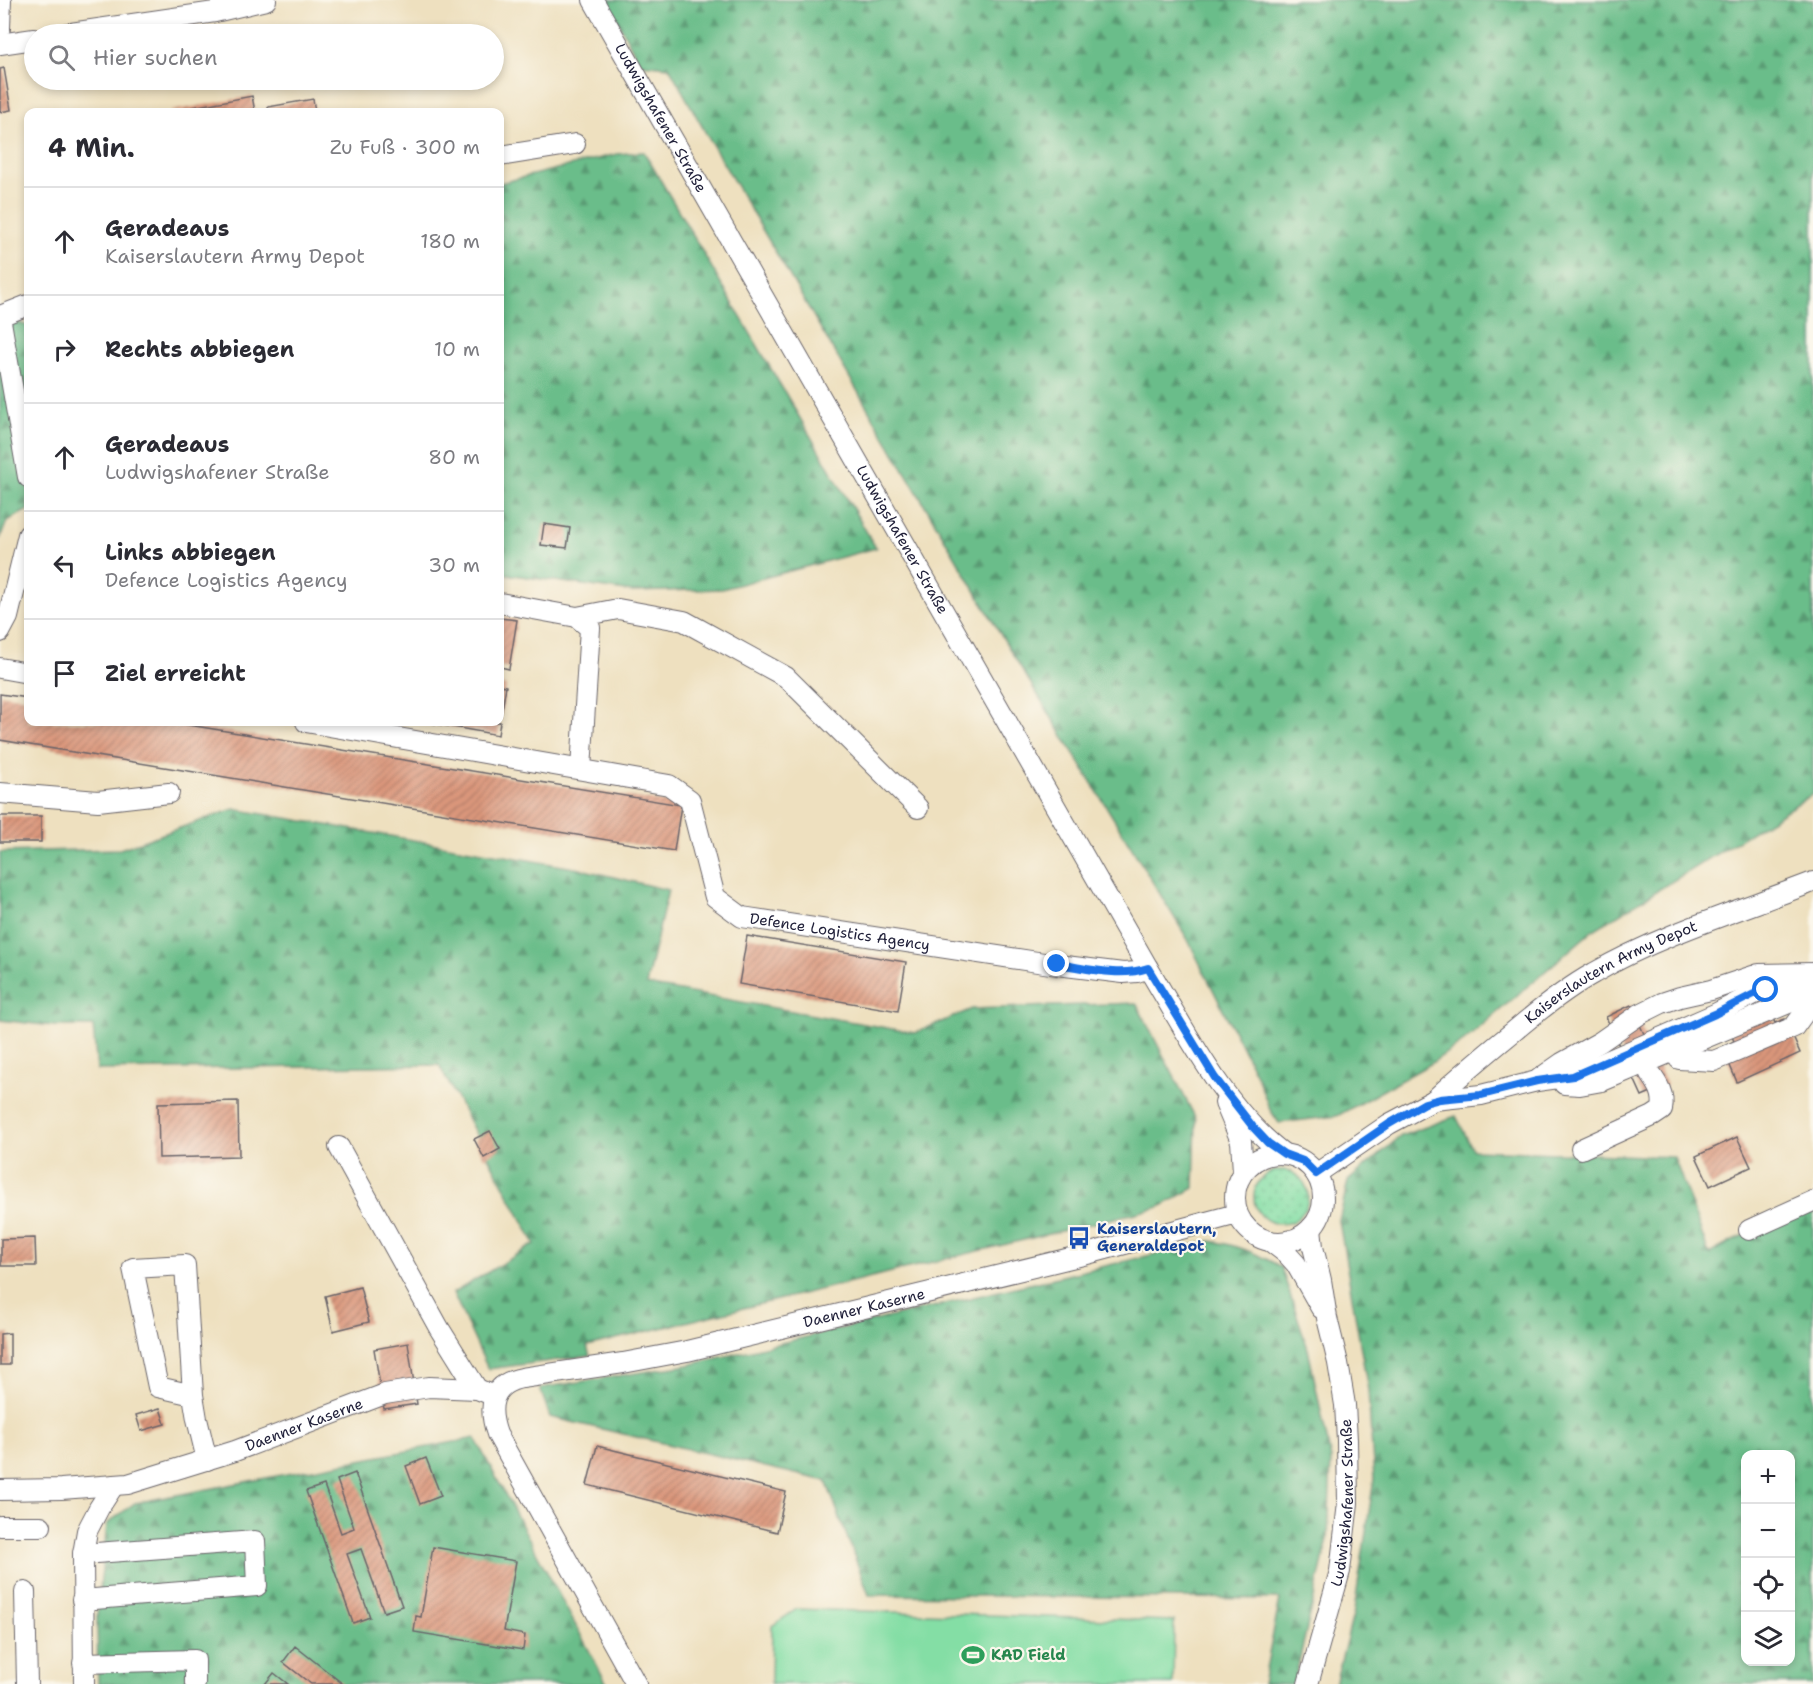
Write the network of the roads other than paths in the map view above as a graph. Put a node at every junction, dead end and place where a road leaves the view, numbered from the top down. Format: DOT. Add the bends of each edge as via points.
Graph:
graph roads {
  1 [pos="1,0"];
  2 [pos="266,0"];
  3 [pos="593,0"];
  4 [pos="215,6"];
  5 [pos="118,24"];
  6 [pos="0,28"];
  7 [pos="24,40"];
  8 [pos="0,44"];
  9 [pos="575,144"];
  10 [pos="504,155"];
  11 [pos="24,307"];
  12 [pos="0,316"];
  13 [pos="24,454"];
  14 [pos="24,551"];
  15 [pos="504,604"];
  16 [pos="577,616"];
  17 [pos="0,632"];
  18 [pos="0,668"];
  19 [pos="24,672"];
  20 [pos="329,726"];
  21 [pos="581,769"];
  22 [pos="0,793"];
  23 [pos="170,793"];
  24 [pos="918,808"];
  25 [pos="1813,882"];
  26 [pos="1148,968"];
  27 [pos="1813,973"];
  28 [pos="1813,993"];
  29 [pos="1687,995"];
  30 [pos="1813,1001"];
  31 [pos="1698,1022"];
  32 [pos="1679,1059"];
  33 [pos="1649,1072"];
  34 [pos="1619,1074"];
  35 [pos="1215,1078"];
  36 [pos="1537,1081"];
  37 [pos="1434,1100"];
  38 [pos="339,1147"];
  39 [pos="1581,1149"];
  40 [pos="1284,1154"];
  41 [pos="1244,1171"];
  42 [pos="1316,1174"];
  43 [pos="1813,1201"];
  44 [pos="1237,1214"];
  45 [pos="1311,1228"];
  46 [pos="1749,1230"];
  47 [pos="1270,1241"];
  48 [pos="1327,1318"];
  49 [pos="486,1392"];
  50 [pos="194,1395"];
  51 [pos="207,1460"];
  52 [pos="114,1485"];
  53 [pos="0,1490"];
  54 [pos="0,1526"];
  55 [pos="41,1526"];
  56 [pos="83,1554"];
  57 [pos="25,1592"];
  58 [pos="82,1600"];
  59 [pos="83,1663"];
  60 [pos="27,1684"];
  61 [pos="84,1684"];
  62 [pos="195,1684"];
  63 [pos="636,1684"];
  64 [pos="1308,1684"];
  1 -- 6 [label="street"];
  2 -- 4 [label="street"];
  3 -- 26 [label="street, Ludwigshafener Straße"];
  4 -- 5 [label="street"];
  7 -- 8 [label="street"];
  9 -- 10 [label="street"];
  11 -- 12 [label="street"];
  12 -- 13 [label="street"];
  14 -- 17 [label="street" via="8,616"];
  15 -- 16 [label="street"];
  16 -- 21 [label="street" via="590,628"];
  16 -- 24 [label="street" via="618,609 684,621 786,677"];
  18 -- 19 [label="street"];
  20 -- 21 [label="street, Defence Logistics Agency"];
  21 -- 26 [label="street, Defence Logistics Agency" via="669,785 690,800 715,897 742,917 1123,973"];
  22 -- 23 [label="street" via="98,801"];
  25 -- 37 [label="street, Kaiserslautern Army Depot" via="1670,936 1596,971 1496,1045"];
  26 -- 35 [label="street, Ludwigshafener Straße"];
  27 -- 29 [label="street" via="1759,974"];
  28 -- 31 [label="street, Kaiserslautern Army Depot" via="1773,989 1758,992"];
  28 -- 32 [label="street" via="1794,1007"];
  28 -- 34 [label="street"];
  29 -- 31 [label="street"];
  29 -- 36 [label="street" via="1640,1014"];
  30 -- 32 [label="street" via="1794,1027 1714,1061"];
  31 -- 36 [label="street, Kaiserslautern Army Depot" via="1573,1076"];
  32 -- 33 [label="street"];
  33 -- 34 [label="street" via="1634,1078"];
  33 -- 39 [label="street" via="1662,1091 1662,1110"];
  34 -- 36 [label="street" via="1580,1085"];
  35 -- 40 [label="street, Ludwigshafener Straße" via="1262,1136"];
  35 -- 41 [label="street, Ludwigshafener Straße" via="1241,1141"];
  36 -- 37 [label="street, Kaiserslautern Army Depot" via="1481,1095"];
  37 -- 42 [label="street, Kaiserslautern Army Depot" via="1389,1124"];
  38 -- 49 [label="street" via="439,1328"];
  40 -- 41 [label="street" via="1258,1159"];
  40 -- 42 [label="street" via="1303,1161"];
  41 -- 44 [label="street" via="1235,1192"];
  42 -- 45 [label="street" via="1323,1205"];
  43 -- 46 [label="street"];
  44 -- 47 [label="street" via="1248,1230"];
  44 -- 49 [label="street, Daenner Kaserne" via="687,1352 511,1380"];
  45 -- 47 [label="street" via="1289,1241"];
  45 -- 48 [label="street, Ludwigshafener Straße"];
  47 -- 48 [label="street, Ludwigshafener Straße" via="1296,1264"];
  48 -- 64 [label="street, Ludwigshafener Straße" via="1345,1405 1348,1503 1340,1571"];
  49 -- 51 [label="street, Daenner Kaserne" via="429,1387 385,1394"];
  49 -- 63 [label="street" via="504,1448"];
  50 -- 50 [label="street" via="185,1265 133,1268 158,1387"];
  50 -- 51 [label="street"];
  51 -- 52 [label="street, Daenner Kaserne"];
  52 -- 53 [label="street, Daenner Kaserne"];
  52 -- 56 [label="street" via="87,1531"];
  54 -- 55 [label="street"];
  56 -- 58 [label="street"];
  56 -- 58 [label="street" via="255,1541 257,1586"];
  57 -- 60 [label="street"];
  58 -- 59 [label="street"];
  59 -- 61 [label="street"];
  59 -- 62 [label="street" via="195,1660"];
}
